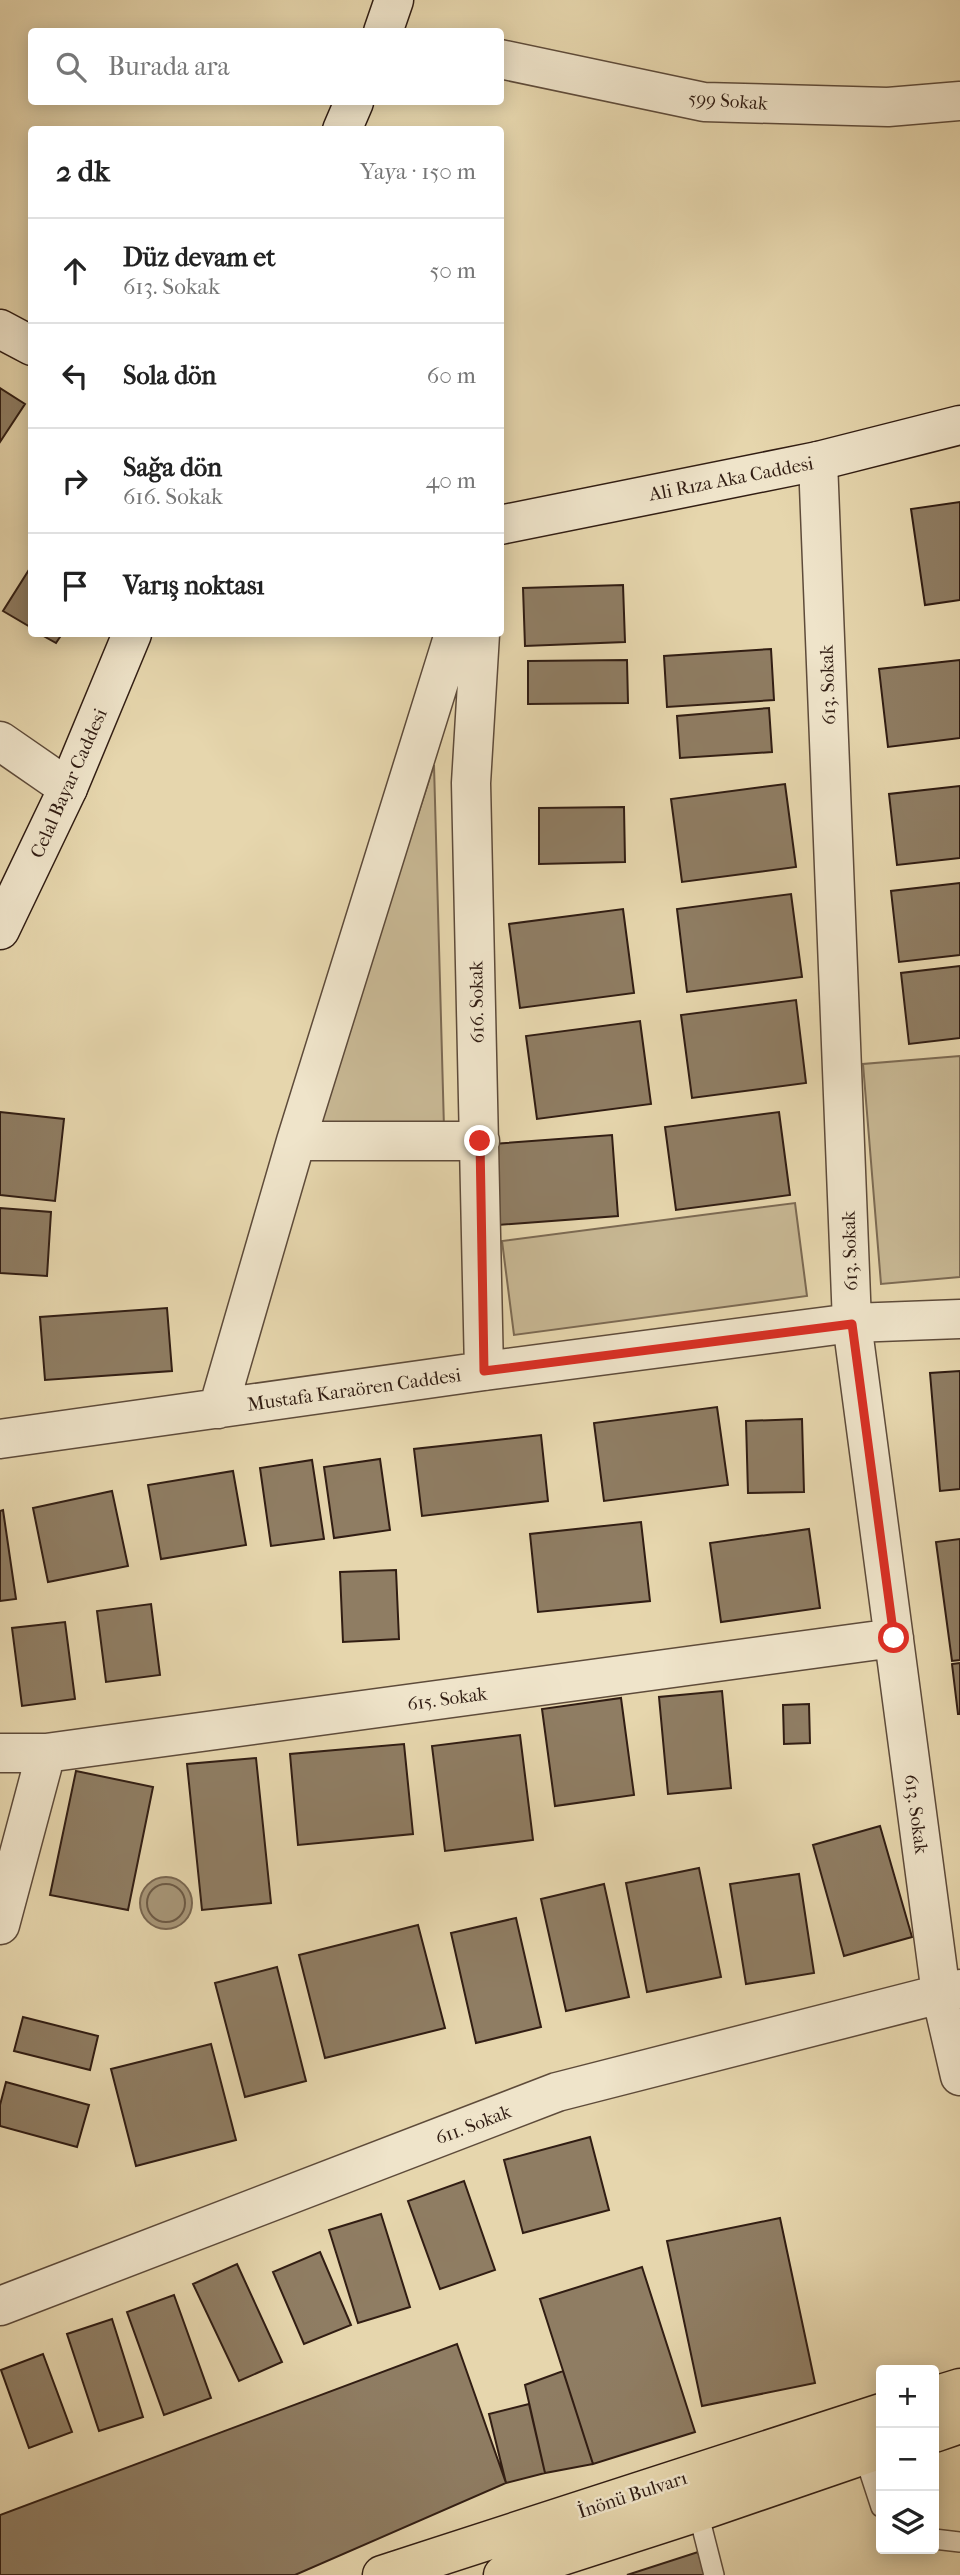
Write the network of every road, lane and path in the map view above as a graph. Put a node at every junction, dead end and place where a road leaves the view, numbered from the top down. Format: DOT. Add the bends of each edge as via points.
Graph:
graph roads {
  1 [pos="394,0"];
  2 [pos="384,28"];
  3 [pos="504,60"];
  4 [pos="960,101"];
  5 [pos="353,105"];
  6 [pos="344,126"];
  7 [pos="0,329"];
  8 [pos="28,344"];
  9 [pos="960,425"];
  10 [pos="818,461"];
  11 [pos="504,524"];
  12 [pos="131,637"];
  13 [pos="453,637"];
  14 [pos="480,637"];
  15 [pos="0,741"];
  16 [pos="68,788"];
  17 [pos="0,930"];
  18 [pos="296,1141"];
  19 [pos="480,1141"];
  20 [pos="960,1319"];
  21 [pos="852,1324"];
  22 [pos="484,1371"];
  23 [pos="218,1409"];
  24 [pos="0,1439"];
  25 [pos="894,1638"];
  26 [pos="0,1753"];
  27 [pos="46,1753"];
  28 [pos="0,1925"];
  29 [pos="951,1991"];
  30 [pos="960,2076"];
  31 [pos="0,2306"];
  32 [pos="960,2388"];
  33 [pos="939,2394"];
  34 [pos="960,2424"];
  35 [pos="939,2431"];
  36 [pos="870,2435"];
  37 [pos="879,2491"];
  38 [pos="698,2512"];
  39 [pos="939,2540"];
  40 [pos="960,2542"];
  41 [pos="382,2575"];
  42 [pos="503,2575"];
  43 [pos="714,2575"];
  1 -- 2 [label="street"];
  3 -- 4 [label="street, 599 Sokak" via="704,102 888,107"];
  5 -- 6 [label="street"];
  7 -- 8 [label="street"];
  9 -- 10 [label="street, Ali Rıza Aka Caddesi"];
  10 -- 11 [label="street, Ali Rıza Aka Caddesi"];
  10 -- 21 [label="street, 613. Sokak"];
  12 -- 16 [label="street, Celal Bayar Caddesi"];
  13 -- 18 [label="street"];
  14 -- 19 [label="street, 616. Sokak" via="471,783"];
  15 -- 16 [label="street"];
  16 -- 17 [label="street, Celal Bayar Caddesi"];
  18 -- 19 [label="street"];
  18 -- 23 [label="street"];
  19 -- 22 [label="street, 616. Sokak"];
  20 -- 21 [label="street, Mustafa Karaören Caddesi"];
  21 -- 22 [label="street, Mustafa Karaören Caddesi"];
  21 -- 25 [label="street, 613. Sokak"];
  22 -- 23 [label="street, Mustafa Karaören Caddesi"];
  23 -- 24 [label="street, Mustafa Karaören Caddesi"];
  25 -- 27 [label="street, 615. Sokak"];
  25 -- 29 [label="street, 613. Sokak"];
  26 -- 27 [label="street, 615. Sokak"];
  27 -- 28 [label="street"];
  29 -- 30 [label="street, 613. Sokak"];
  29 -- 31 [label="street, 611. Sokak" via="557,2092"];
  32 -- 33 [label="main road"];
  34 -- 35 [label="main road"];
  36 -- 37 [label="lane"];
  36 -- 38 [label="main road, İnönü Bulvarı"];
  36 -- 41 [label="main road, İnönü Bulvarı"];
  38 -- 42 [label="main road, İnönü Bulvarı"];
  38 -- 43 [label="lane"];
  39 -- 40 [label="lane"];
}
